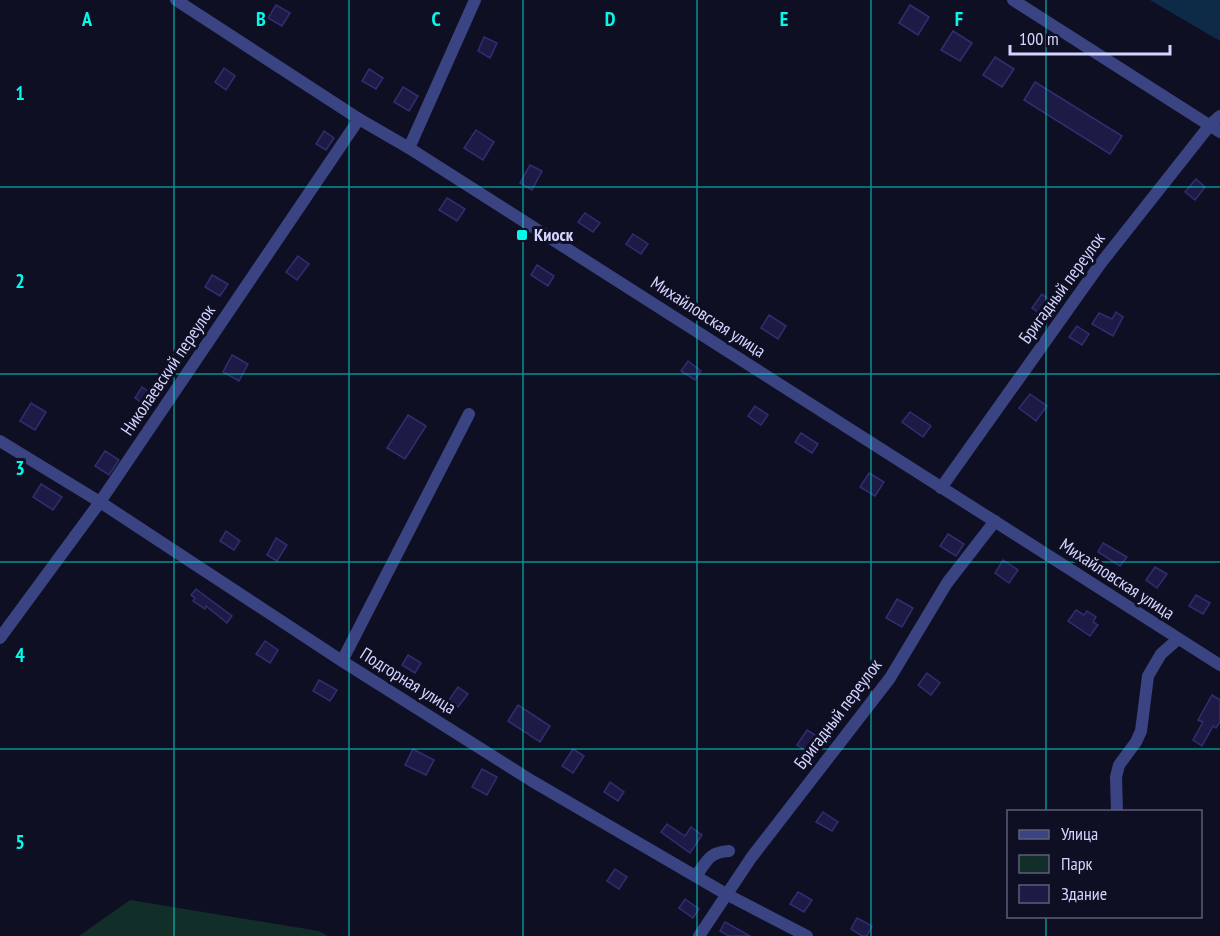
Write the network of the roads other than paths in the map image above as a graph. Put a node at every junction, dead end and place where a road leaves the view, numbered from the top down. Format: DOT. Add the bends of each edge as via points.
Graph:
graph roads {
  1 [pos="176,0"];
  2 [pos="474,0"];
  3 [pos="1013,0"];
  4 [pos="1220,116"];
  5 [pos="359,119"];
  6 [pos="1215,128"];
  7 [pos="410,148"];
  8 [pos="469,414"];
  9 [pos="0,441"];
  10 [pos="941,488"];
  11 [pos="100,502"];
  12 [pos="995,521"];
  13 [pos="0,638"];
  14 [pos="1178,639"];
  15 [pos="342,661"];
  16 [pos="1220,665"];
  17 [pos="1117,810"];
  18 [pos="729,851"];
  19 [pos="696,876"];
  20 [pos="726,894"];
  21 [pos="699,936"];
  22 [pos="807,936"];
  1 -- 5 [label="street, Михайловская улица"];
  2 -- 7 [label="street"];
  3 -- 6 [label="street"];
  4 -- 6 [label="street, Бригадный переулок"];
  5 -- 7 [label="street, Михайловская улица"];
  5 -- 11 [label="street, Николаевский переулок"];
  6 -- 10 [label="street, Бригадный переулок" via="1101,263"];
  7 -- 10 [label="street, Михайловская улица"];
  8 -- 15 [label="street"];
  9 -- 11 [label="street, Подгорная улица"];
  10 -- 12 [label="street, Михайловская улица"];
  11 -- 13 [label="street, Николаевский переулок"];
  11 -- 15 [label="street, Подгорная улица"];
  12 -- 14 [label="street, Михайловская улица"];
  12 -- 20 [label="street, Бригадный переулок" via="947,583 890,678"];
  14 -- 16 [label="street, Михайловская улица"];
  14 -- 17 [label="street" via="1161,654 1148,676 1141,731 1119,765 1116,777"];
  15 -- 19 [label="street, Подгорная улица" via="532,781"];
  18 -- 19 [label="street" via="712,855"];
  19 -- 20 [label="street, Подгорная улица"];
  20 -- 21 [label="street, Бригадный переулок"];
  20 -- 22 [label="street, Подгорная улица"];
}
